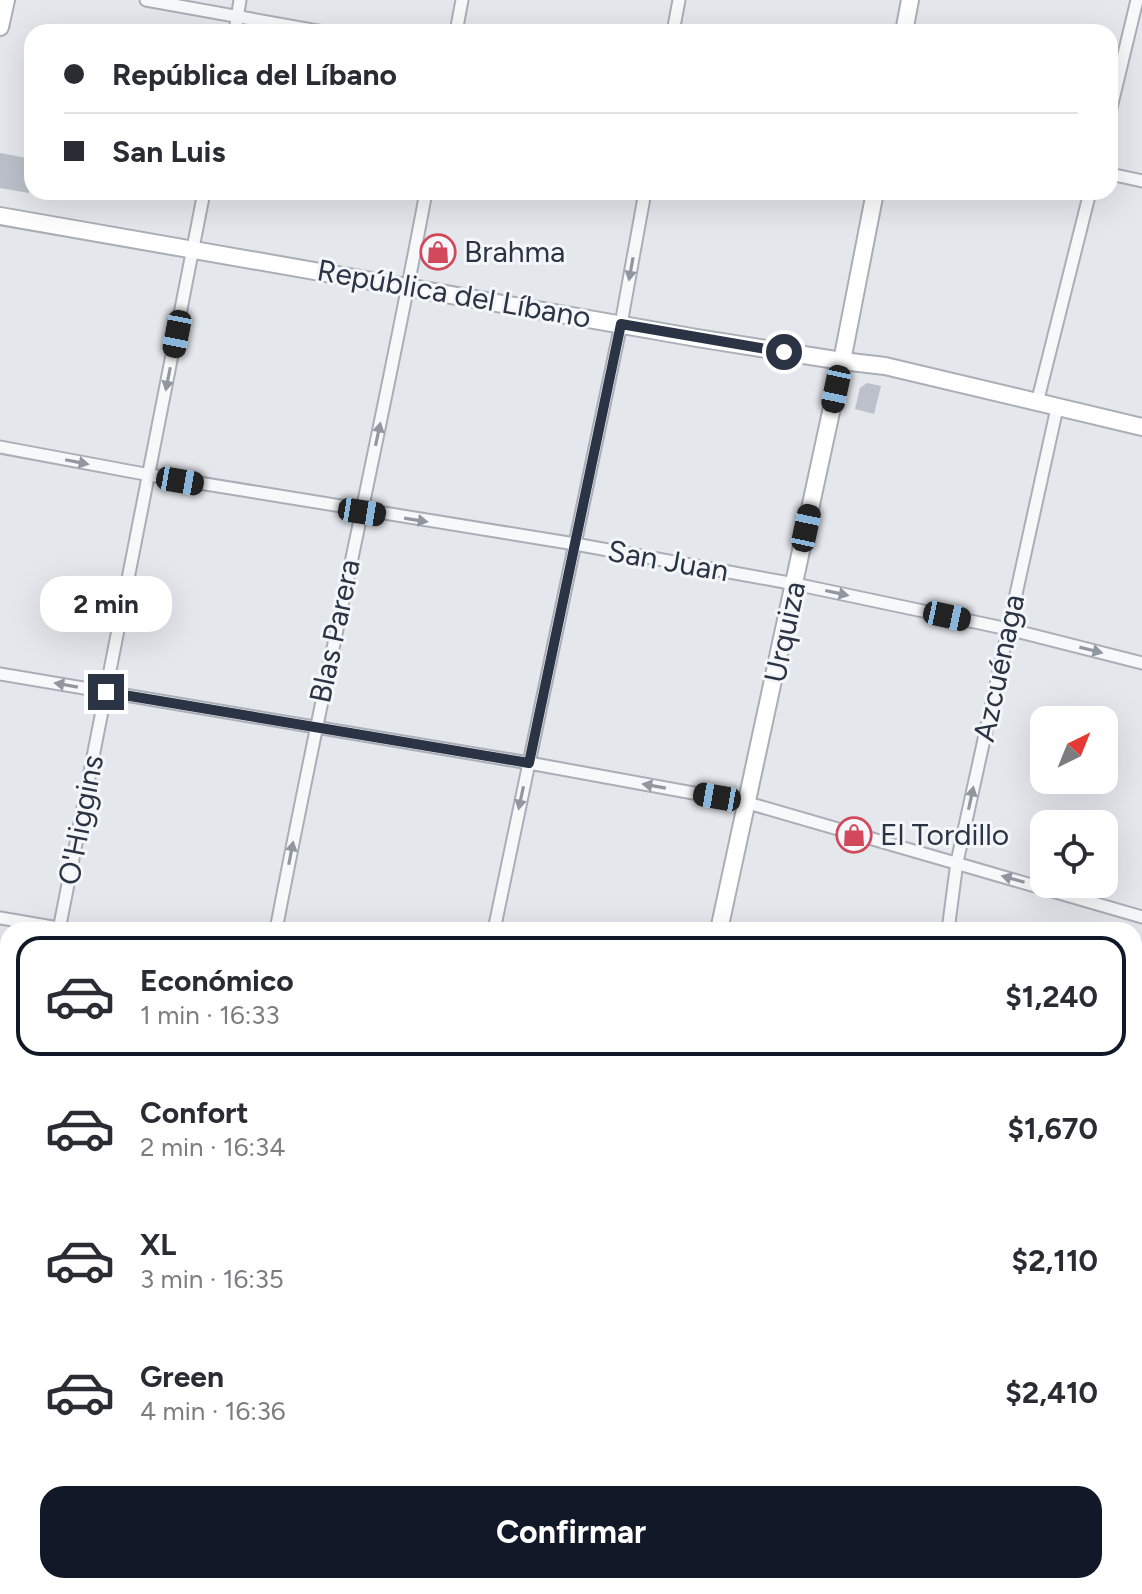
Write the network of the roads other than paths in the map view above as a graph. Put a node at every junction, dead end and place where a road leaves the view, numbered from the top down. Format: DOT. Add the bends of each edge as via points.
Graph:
graph roads {
  1 [pos="6,0"];
  2 [pos="146,0"];
  3 [pos="240,0"];
  4 [pos="462,0"];
  5 [pos="679,0"];
  6 [pos="910,0"];
  7 [pos="1137,0"];
  8 [pos="237,16"];
  9 [pos="236,24"];
  10 [pos="280,24"];
  11 [pos="458,24"];
  12 [pos="674,24"];
  13 [pos="906,24"];
  14 [pos="0,27"];
  15 [pos="1118,79"];
  16 [pos="1118,176"];
  17 [pos="1142,181"];
  18 [pos="202,200"];
  19 [pos="424,200"];
  20 [pos="644,200"];
  21 [pos="873,200"];
  22 [pos="1088,200"];
  23 [pos="0,216"];
  24 [pos="193,249"];
  25 [pos="408,285"];
  26 [pos="621,324"];
  27 [pos="842,361"];
  28 [pos="1037,403"];
  29 [pos="1057,408"];
  30 [pos="1142,427"];
  31 [pos="0,447"];
  32 [pos="150,475"];
  33 [pos="362,512"];
  34 [pos="575,544"];
  35 [pos="795,584"];
  36 [pos="1008,629"];
  37 [pos="1142,663"];
  38 [pos="0,674"];
  39 [pos="106,692"];
  40 [pos="314,728"];
  41 [pos="529,763"];
  42 [pos="748,803"];
  43 [pos="957,862"];
  44 [pos="1142,917"];
  45 [pos="0,918"];
  46 [pos="23,922"];
  47 [pos="64,922"];
  48 [pos="278,922"];
  49 [pos="496,922"];
  50 [pos="721,922"];
  51 [pos="949,922"];
  1 -- 14 [label="street"];
  2 -- 8 [label="street"];
  3 -- 8 [label="street"];
  4 -- 11 [label="street"];
  5 -- 12 [label="street"];
  6 -- 13 [label="street"];
  7 -- 15 [label="street"];
  8 -- 9 [label="street"];
  8 -- 10 [label="street"];
  16 -- 17 [label="street"];
  18 -- 24 [label="street, O'Higgins"];
  19 -- 25 [label="street, Blas Parera"];
  20 -- 26 [label="street, one-way"];
  21 -- 27 [label="street, Urquiza"];
  22 -- 28 [label="street"];
  23 -- 24 [label="street, República del Líbano"];
  24 -- 25 [label="street, República del Líbano"];
  24 -- 32 [label="street, O'Higgins, one-way"];
  25 -- 26 [label="street, República del Líbano"];
  33 -- 25 [label="street, Blas Parera, one-way"];
  26 -- 27 [label="street, República del Líbano"];
  26 -- 34 [label="street"];
  27 -- 28 [label="street, República del Líbano" via="885,366"];
  27 -- 35 [label="street, Urquiza"];
  28 -- 29 [label="street, República del Líbano"];
  29 -- 30 [label="street, República del Líbano"];
  29 -- 36 [label="street, Azcuénaga"];
  31 -- 32 [label="street, San Juan, one-way"];
  32 -- 33 [label="street, San Juan"];
  32 -- 39 [label="street, O'Higgins"];
  33 -- 34 [label="street, San Juan, one-way"];
  33 -- 40 [label="street, Blas Parera"];
  34 -- 35 [label="street, San Juan"];
  34 -- 41 [label="street"];
  35 -- 36 [label="street, San Juan, one-way"];
  35 -- 42 [label="street, Urquiza"];
  36 -- 37 [label="street, San Juan, one-way"];
  43 -- 36 [label="street, Azcuénaga, one-way"];
  39 -- 38 [label="street, one-way"];
  39 -- 40 [label="street"];
  39 -- 47 [label="street, O'Higgins"];
  40 -- 41 [label="street"];
  48 -- 40 [label="street, Blas Parera, one-way"];
  42 -- 41 [label="street, one-way"];
  41 -- 49 [label="street, one-way"];
  42 -- 43 [label="street"];
  42 -- 50 [label="street, Urquiza"];
  44 -- 43 [label="street, one-way"];
  43 -- 51 [label="street, Azcuénaga"];
  45 -- 46 [label="street"];
}
